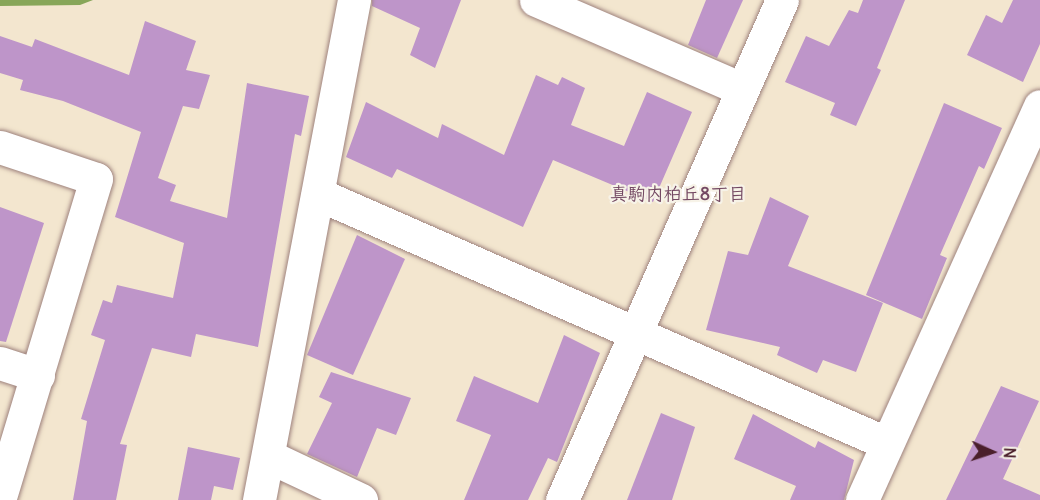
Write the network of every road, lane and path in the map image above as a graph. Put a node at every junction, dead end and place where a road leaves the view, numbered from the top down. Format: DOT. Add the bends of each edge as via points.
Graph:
graph roads {
  1 [pos="354,0"];
  2 [pos="536,0"];
  3 [pos="782,0"];
  4 [pos="742,89"];
  5 [pos="1040,106"];
  6 [pos="0,147"];
  7 [pos="318,194"];
  8 [pos="638,332"];
  9 [pos="0,363"];
  10 [pos="38,375"];
  11 [pos="886,443"];
  12 [pos="268,456"];
  13 [pos="0,496"];
  14 [pos="260,500"];
  15 [pos="361,500"];
  16 [pos="562,500"];
  17 [pos="862,500"];
  1 -- 7 [label="street"];
  2 -- 4 [label="street"];
  3 -- 4 [label="street"];
  4 -- 8 [label="street"];
  5 -- 11 [label="street"];
  6 -- 10 [label="street" via="96,179"];
  7 -- 8 [label="street"];
  7 -- 12 [label="street"];
  8 -- 11 [label="street"];
  8 -- 16 [label="street"];
  9 -- 10 [label="street"];
  10 -- 13 [label="street"];
  11 -- 17 [label="street"];
  12 -- 14 [label="street"];
  12 -- 15 [label="street"];
}
